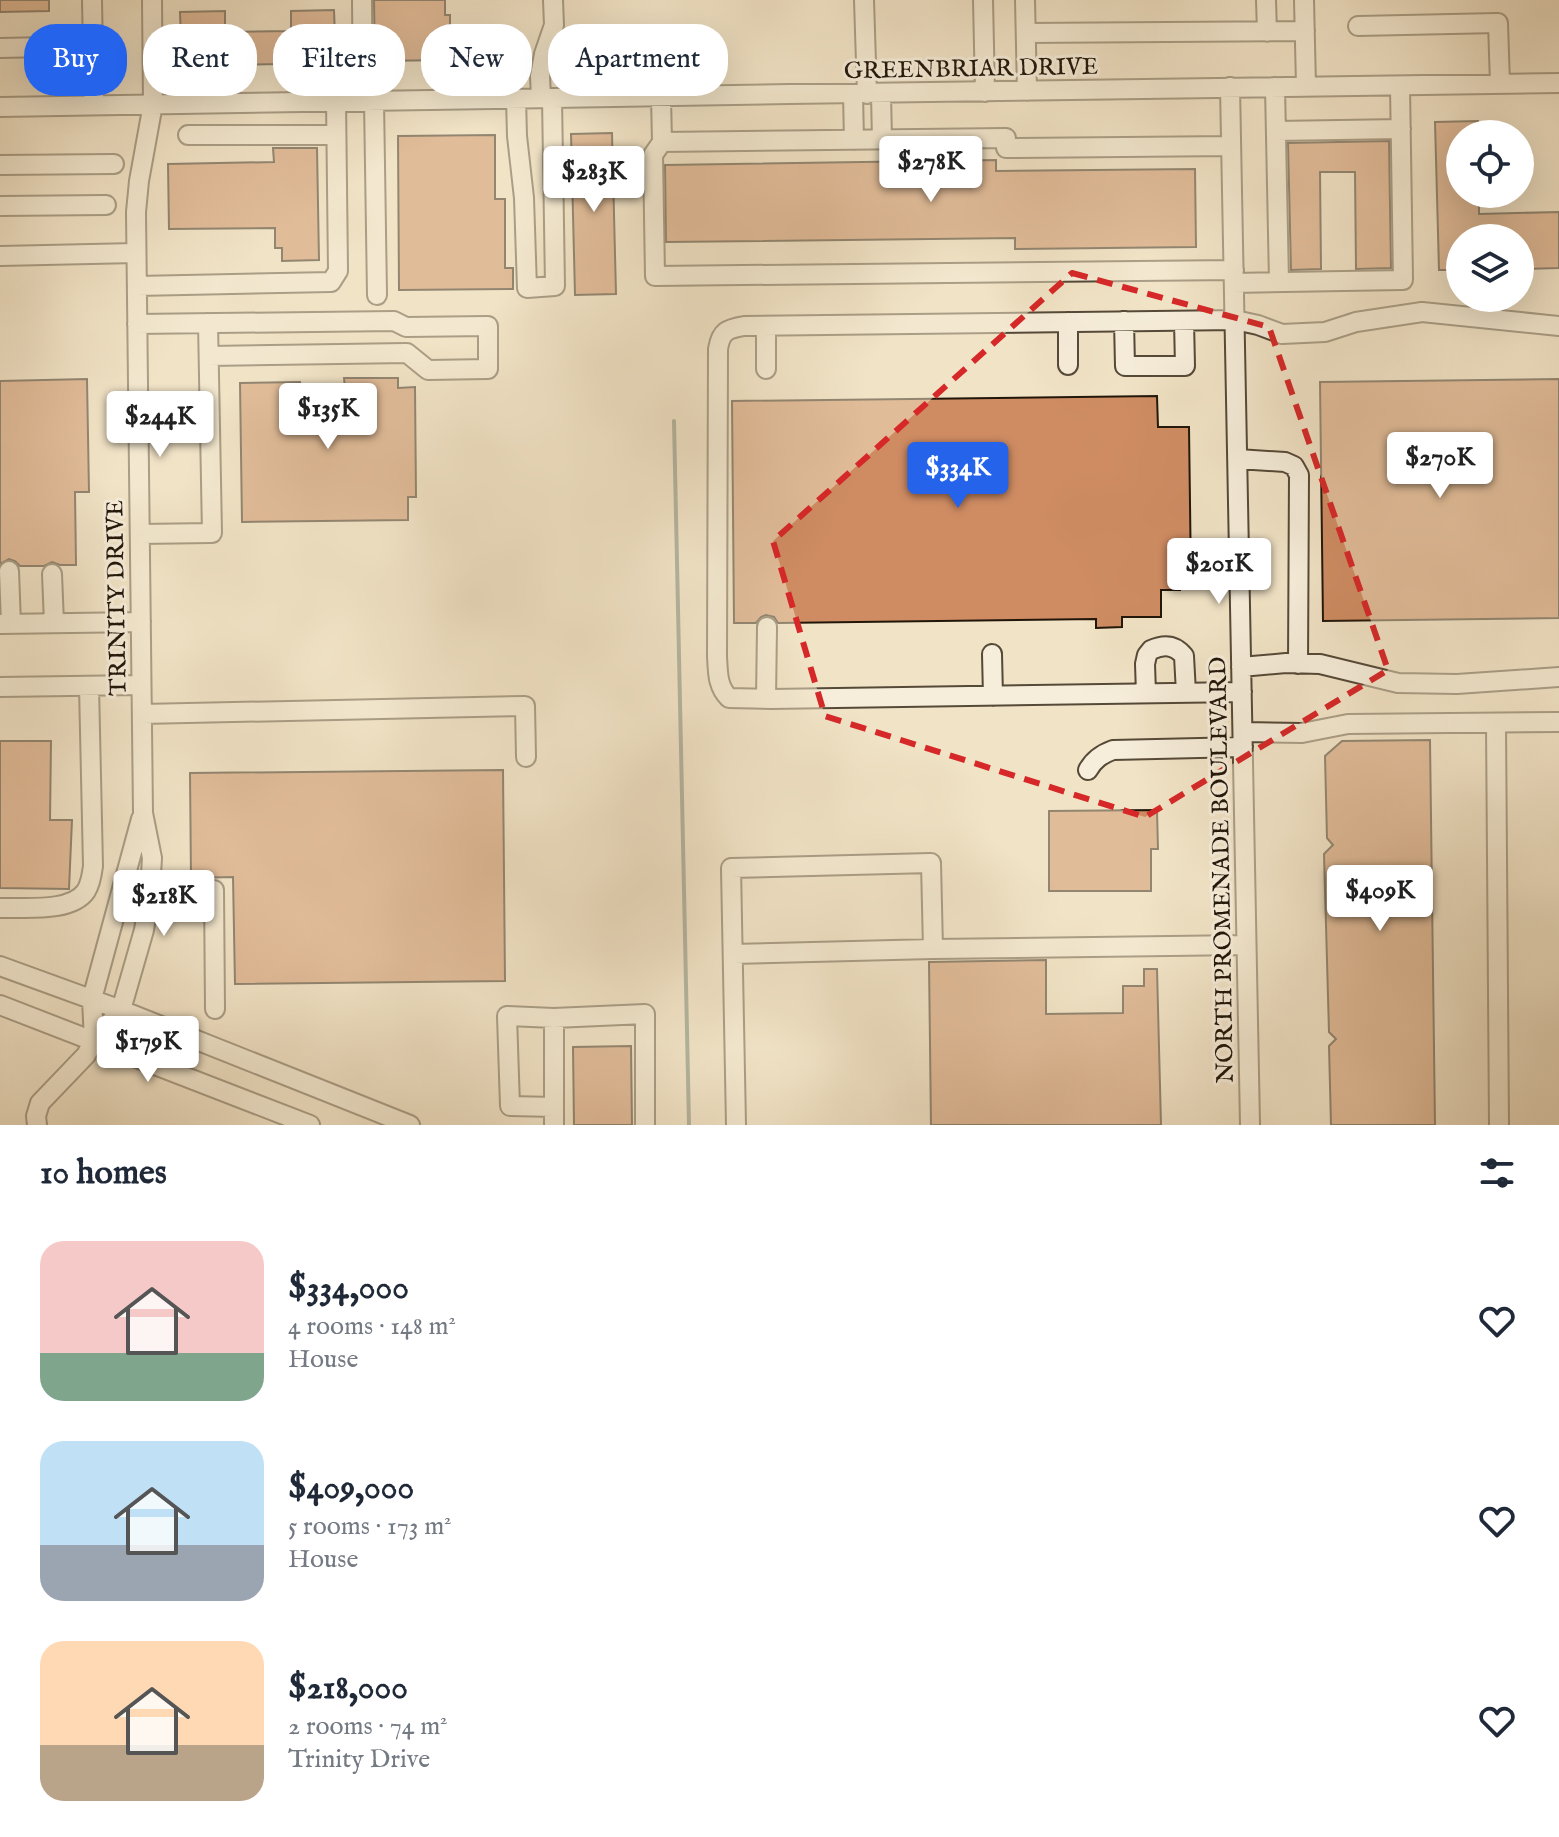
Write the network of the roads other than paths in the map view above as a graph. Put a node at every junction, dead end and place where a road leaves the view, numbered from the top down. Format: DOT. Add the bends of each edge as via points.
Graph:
graph roads {
  1 [pos="92,0"];
  2 [pos="152,0"];
  3 [pos="362,0"];
  4 [pos="553,0"];
  5 [pos="864,0"];
  6 [pos="983,0"];
  7 [pos="1025,0"];
  8 [pos="1266,0"];
  9 [pos="1304,0"];
  10 [pos="93,24"];
  11 [pos="1358,26"];
  12 [pos="1305,31"];
  13 [pos="1267,32"];
  14 [pos="1026,33"];
  15 [pos="24,47"];
  16 [pos="0,48"];
  17 [pos="1559,83"];
  18 [pos="1500,84"];
  19 [pos="1306,86"];
  20 [pos="1400,86"];
  21 [pos="1230,87"];
  22 [pos="1275,87"];
  23 [pos="1027,91"];
  24 [pos="985,92"];
  25 [pos="867,94"];
  26 [pos="94,96"];
  27 [pos="661,97"];
  28 [pos="547,98"];
  29 [pos="516,99"];
  30 [pos="336,100"];
  31 [pos="368,100"];
  32 [pos="153,104"];
  33 [pos="94,105"];
  34 [pos="0,107"];
  35 [pos="1401,129"];
  36 [pos="1276,131"];
  37 [pos="188,135"];
  38 [pos="336,135"];
  39 [pos="854,140"];
  40 [pos="882,140"];
  41 [pos="662,142"];
  42 [pos="1231,146"];
  43 [pos="114,164"];
  44 [pos="0,165"];
  45 [pos="106,205"];
  46 [pos="0,206"];
  47 [pos="136,253"];
  48 [pos="0,256"];
  49 [pos="1234,276"];
  50 [pos="1279,282"];
  51 [pos="137,286"];
  52 [pos="377,295"];
  53 [pos="1235,320"];
  54 [pos="1124,321"];
  55 [pos="1184,321"];
  56 [pos="1068,322"];
  57 [pos="208,323"];
  58 [pos="137,324"];
  59 [pos="766,326"];
  60 [pos="1559,326"];
  61 [pos="406,327"];
  62 [pos="407,353"];
  63 [pos="209,356"];
  64 [pos="1068,365"];
  65 [pos="766,369"];
  66 [pos="1238,459"];
  67 [pos="140,534"];
  68 [pos="9,571"];
  69 [pos="52,574"];
  70 [pos="141,622"];
  71 [pos="54,623"];
  72 [pos="6,624"];
  73 [pos="767,627"];
  74 [pos="992,654"];
  75 [pos="1298,664"];
  76 [pos="1241,667"];
  77 [pos="1559,677"];
  78 [pos="141,685"];
  79 [pos="89,686"];
  80 [pos="0,687"];
  81 [pos="1242,692"];
  82 [pos="1146,693"];
  83 [pos="1186,693"];
  84 [pos="993,696"];
  85 [pos="766,699"];
  86 [pos="142,714"];
  87 [pos="1559,722"];
  88 [pos="1496,723"];
  89 [pos="1243,740"];
  90 [pos="526,757"];
  91 [pos="1088,770"];
  92 [pos="143,813"];
  93 [pos="150,891"];
  94 [pos="0,908"];
  95 [pos="1246,945"];
  96 [pos="933,949"];
  97 [pos="733,954"];
  98 [pos="0,966"];
  99 [pos="92,999"];
  100 [pos="0,1005"];
  101 [pos="215,1009"];
  102 [pos="121,1010"];
  103 [pos="554,1018"];
  104 [pos="94,1041"];
  105 [pos="554,1116"];
  106 [pos="275,1119"];
  107 [pos="390,1121"];
  108 [pos="37,1125"];
  109 [pos="310,1125"];
  110 [pos="410,1125"];
  111 [pos="645,1125"];
  112 [pos="736,1125"];
  113 [pos="1250,1125"];
  114 [pos="1499,1125"];
  1 -- 10 [label="street"];
  2 -- 32 [label="street, TRINITY DRIVE"];
  3 -- 31 [label="street"];
  4 -- 28 [label="street" via="554,25 540,76"];
  5 -- 25 [label="street"];
  6 -- 24 [label="street"];
  7 -- 14 [label="street"];
  8 -- 13 [label="street"];
  9 -- 12 [label="street"];
  11 -- 18 [label="street" via="1498,23"];
  12 -- 13 [label="street"];
  12 -- 19 [label="street"];
  13 -- 14 [label="street"];
  14 -- 23 [label="street"];
  15 -- 16 [label="street"];
  17 -- 18 [label="street, GREENBRIAR DRIVE"];
  18 -- 20 [label="street, GREENBRIAR DRIVE"];
  19 -- 20 [label="street, GREENBRIAR DRIVE"];
  19 -- 22 [label="street, GREENBRIAR DRIVE"];
  20 -- 35 [label="street"];
  21 -- 22 [label="street, GREENBRIAR DRIVE"];
  21 -- 23 [label="street, GREENBRIAR DRIVE"];
  21 -- 42 [label="street, NORTH PROMENADE BOULEVARD"];
  22 -- 36 [label="street"];
  23 -- 24 [label="street, GREENBRIAR DRIVE"];
  24 -- 25 [label="street, GREENBRIAR DRIVE"];
  25 -- 27 [label="street, GREENBRIAR DRIVE"];
  25 -- 39 [label="street"];
  25 -- 40 [label="street"];
  26 -- 33 [label="street"];
  27 -- 28 [label="street, GREENBRIAR DRIVE"];
  27 -- 41 [label="street"];
  28 -- 29 [label="street, GREENBRIAR DRIVE"];
  28 -- 29 [label="street" via="555,286 527,288"];
  29 -- 31 [label="street, GREENBRIAR DRIVE"];
  30 -- 31 [label="street, GREENBRIAR DRIVE"];
  30 -- 32 [label="street, GREENBRIAR DRIVE"];
  30 -- 38 [label="street"];
  31 -- 52 [label="street"];
  32 -- 33 [label="street, GREENBRIAR DRIVE"];
  32 -- 47 [label="street, TRINITY DRIVE" via="139,181"];
  33 -- 34 [label="street, GREENBRIAR DRIVE"];
  35 -- 36 [label="street"];
  35 -- 50 [label="street" via="1403,280"];
  36 -- 50 [label="street"];
  37 -- 38 [label="street"];
  38 -- 51 [label="street" via="338,271 331,282"];
  39 -- 40 [label="street"];
  39 -- 41 [label="street"];
  40 -- 42 [label="street"];
  41 -- 49 [label="street" via="653,155 655,276"];
  42 -- 49 [label="street, NORTH PROMENADE BOULEVARD"];
  43 -- 44 [label="street"];
  45 -- 46 [label="street"];
  47 -- 48 [label="street"];
  47 -- 51 [label="street, TRINITY DRIVE"];
  49 -- 50 [label="street"];
  49 -- 53 [label="street, NORTH PROMENADE BOULEVARD"];
  51 -- 58 [label="street, TRINITY DRIVE"];
  53 -- 55 [label="street"];
  53 -- 60 [label="street" via="1282,334 1325,332 1422,312"];
  53 -- 66 [label="street, NORTH PROMENADE BOULEVARD"];
  54 -- 55 [label="street"];
  54 -- 55 [label="street" via="1125,366 1185,366"];
  54 -- 56 [label="street"];
  56 -- 59 [label="street"];
  56 -- 64 [label="street"];
  57 -- 58 [label="street"];
  57 -- 61 [label="street" via="394,321"];
  57 -- 63 [label="street"];
  58 -- 67 [label="street, TRINITY DRIVE"];
  59 -- 65 [label="street"];
  59 -- 85 [label="street" via="729,329 720,338 716,507 719,683 729,698"];
  61 -- 62 [label="street"];
  61 -- 62 [label="street" via="488,326 488,369 428,370"];
  62 -- 63 [label="street"];
  63 -- 67 [label="street" via="212,533"];
  66 -- 75 [label="street" via="1285,462 1299,475"];
  66 -- 76 [label="street, NORTH PROMENADE BOULEVARD"];
  67 -- 70 [label="street, TRINITY DRIVE"];
  68 -- 72 [label="street"];
  69 -- 71 [label="street"];
  70 -- 71 [label="street"];
  70 -- 78 [label="street, TRINITY DRIVE"];
  71 -- 72 [label="street"];
  73 -- 85 [label="street"];
  74 -- 84 [label="street"];
  75 -- 76 [label="street"];
  75 -- 77 [label="street" via="1320,664 1398,683"];
  76 -- 81 [label="street, NORTH PROMENADE BOULEVARD"];
  78 -- 79 [label="street"];
  78 -- 86 [label="street, TRINITY DRIVE"];
  79 -- 80 [label="street"];
  79 -- 94 [label="street" via="91,880 76,901 64,905"];
  81 -- 83 [label="street"];
  81 -- 89 [label="street, NORTH PROMENADE BOULEVARD"];
  82 -- 83 [label="street"];
  82 -- 83 [label="street" via="1147,655 1166,646 1184,656"];
  82 -- 84 [label="street"];
  84 -- 85 [label="street"];
  86 -- 90 [label="street" via="525,706"];
  86 -- 92 [label="street, TRINITY DRIVE"];
  87 -- 88 [label="street"];
  88 -- 89 [label="street" via="1348,724"];
  88 -- 114 [label="street"];
  89 -- 91 [label="street" via="1113,750"];
  89 -- 95 [label="street, NORTH PROMENADE BOULEVARD"];
  92 -- 93 [label="street, TRINITY DRIVE" via="152,858"];
  92 -- 99 [label="street, TRINITY DRIVE"];
  93 -- 101 [label="street" via="214,890"];
  93 -- 102 [label="street, TRINITY DRIVE"];
  95 -- 96 [label="street"];
  95 -- 113 [label="street, NORTH PROMENADE BOULEVARD"];
  96 -- 97 [label="street"];
  96 -- 97 [label="street" via="931,863 731,868"];
  97 -- 112 [label="street"];
  98 -- 99 [label="street"];
  99 -- 102 [label="street"];
  99 -- 104 [label="street, TRINITY DRIVE"];
  100 -- 104 [label="street"];
  102 -- 104 [label="street, TRINITY DRIVE"];
  102 -- 107 [label="street"];
  103 -- 105 [label="street"];
  103 -- 105 [label="street" via="507,1016 510,1106"];
  103 -- 111 [label="street" via="645,1014"];
  104 -- 106 [label="street"];
  104 -- 108 [label="street" via="40,1103"];
  106 -- 109 [label="street"];
  107 -- 110 [label="street"];
}
